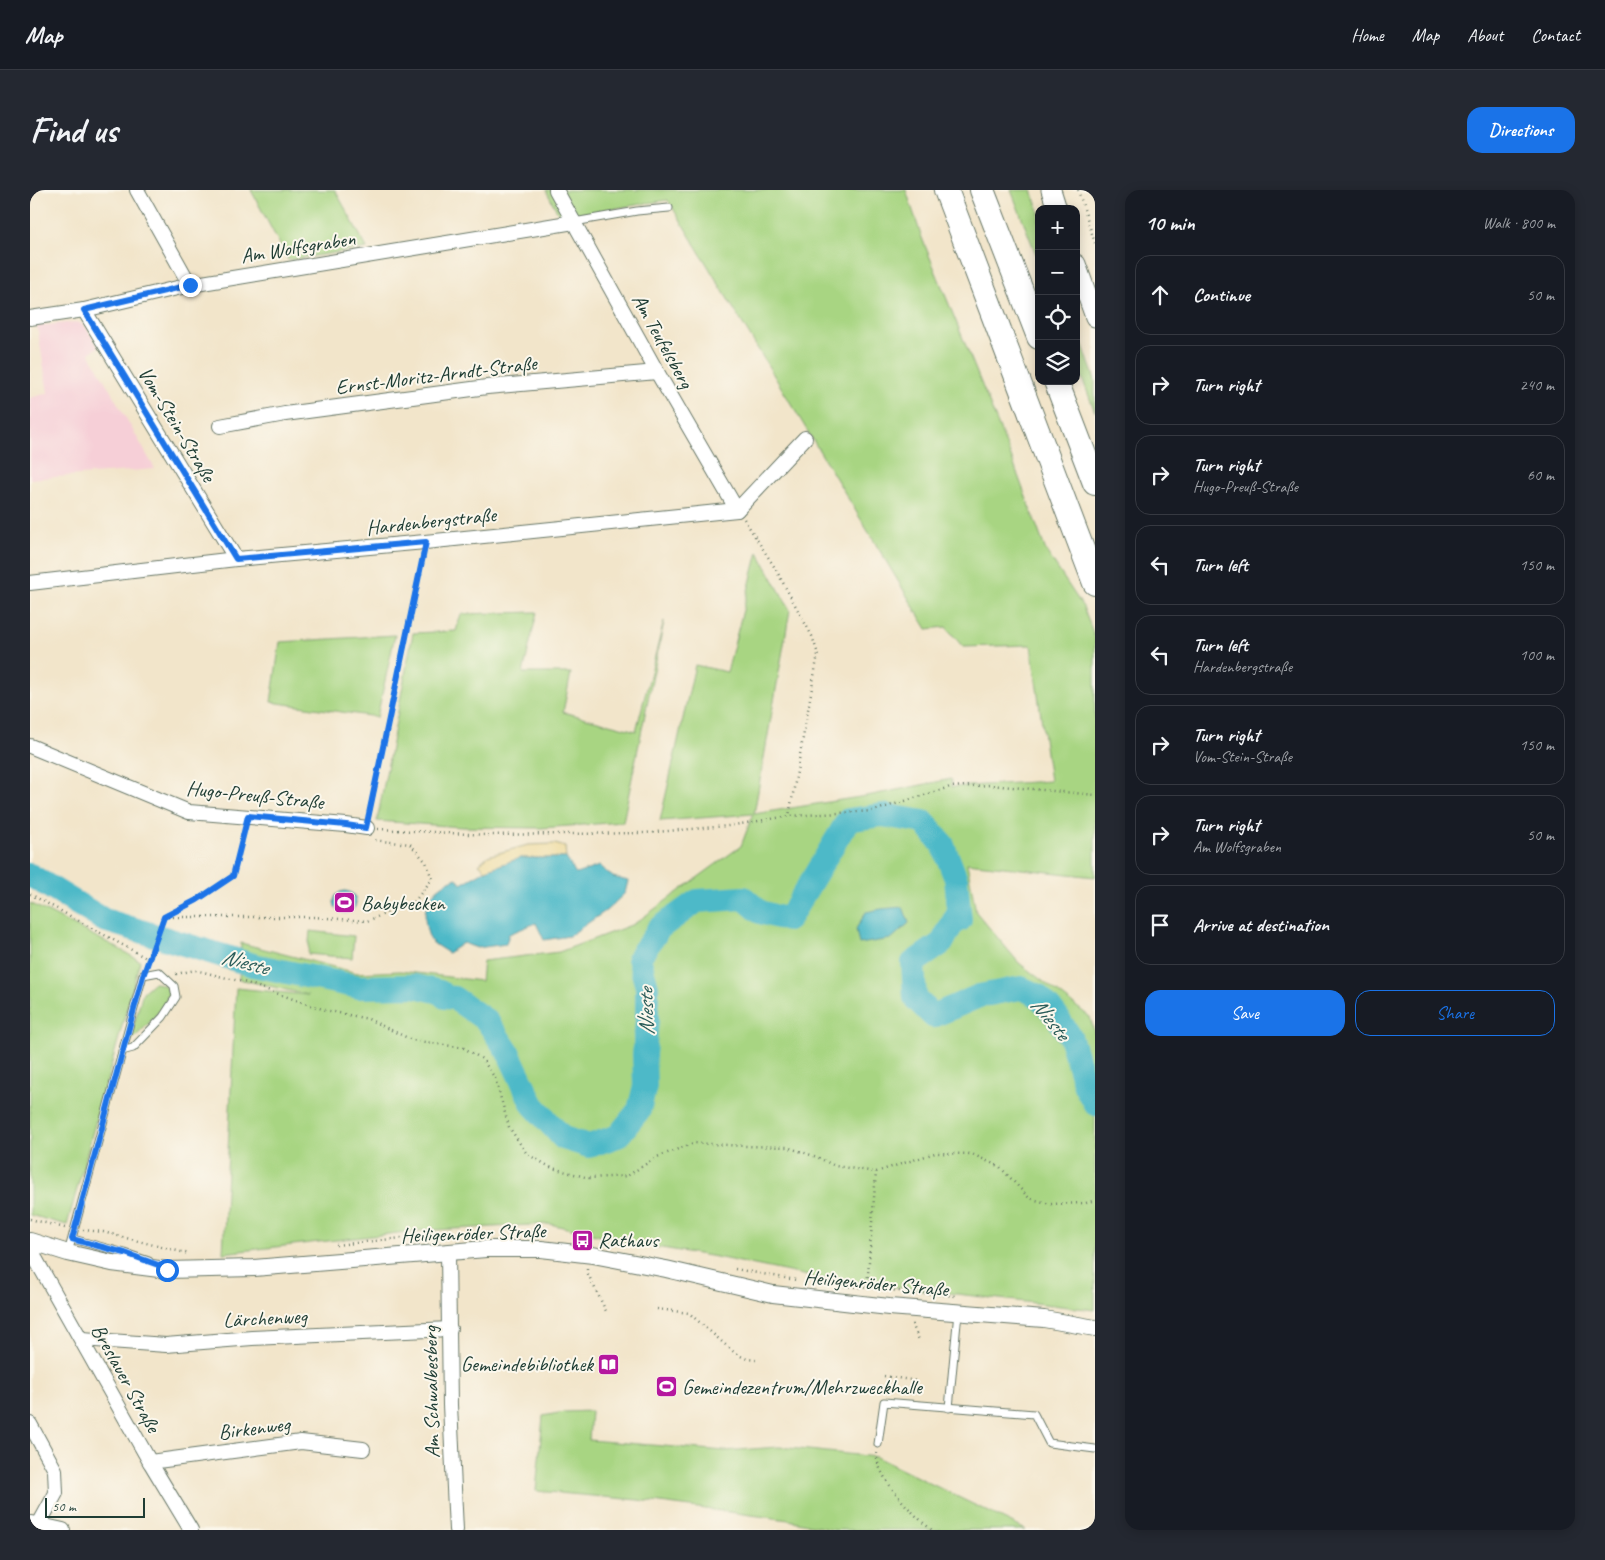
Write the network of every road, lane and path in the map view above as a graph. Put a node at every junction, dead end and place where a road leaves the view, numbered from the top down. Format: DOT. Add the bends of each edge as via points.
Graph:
graph roads {
  1 [pos="137,190"];
  2 [pos="556,190"];
  3 [pos="946,190"];
  4 [pos="982,190"];
  5 [pos="1051,190"];
  6 [pos="1078,190"];
  7 [pos="1056,205"];
  8 [pos="669,208"];
  9 [pos="574,222"];
  10 [pos="1095,243"];
  11 [pos="1080,275"];
  12 [pos="190,285"];
  13 [pos="84,310"];
  14 [pos="1095,317"];
  15 [pos="30,318"];
  16 [pos="1035,327"];
  17 [pos="657,372"];
  18 [pos="1058,385"];
  19 [pos="220,426"];
  20 [pos="805,438"];
  21 [pos="1095,483"];
  22 [pos="738,510"];
  23 [pos="426,542"];
  24 [pos="236,559"];
  25 [pos="30,583"];
  26 [pos="1095,583"];
  27 [pos="30,746"];
  28 [pos="1095,795"];
  29 [pos="248,816"];
  30 [pos="788,816"];
  31 [pos="369,834"];
  32 [pos="30,894"];
  33 [pos="164,917"];
  34 [pos="148,959"];
  35 [pos="143,976"];
  36 [pos="164,976"];
  37 [pos="122,1051"];
  38 [pos="876,1172"];
  39 [pos="1095,1200"];
  40 [pos="32,1242"];
  41 [pos="70,1246"];
  42 [pos="448,1252"];
  43 [pos="587,1254"];
  44 [pos="867,1287"];
  45 [pos="657,1309"];
  46 [pos="606,1311"];
  47 [pos="958,1312"];
  48 [pos="1095,1328"];
  49 [pos="450,1329"];
  50 [pos="82,1339"];
  51 [pos="756,1360"];
  52 [pos="884,1376"];
  53 [pos="918,1381"];
  54 [pos="949,1408"];
  55 [pos="30,1424"];
  56 [pos="878,1444"];
  57 [pos="363,1449"];
  58 [pos="1095,1449"];
  59 [pos="150,1462"];
  60 [pos="35,1523"];
  61 [pos="63,1530"];
  62 [pos="191,1530"];
  63 [pos="456,1530"];
  64 [pos="932,1530"];
  1 -- 12 [label="street"];
  2 -- 9 [label="street, Am Teufelsberg"];
  3 -- 26 [label="highway"];
  4 -- 16 [label="highway"];
  5 -- 7 [label="main road"];
  6 -- 10 [label="path"];
  8 -- 9 [label="lane"];
  9 -- 12 [label="street, Am Wolfsgraben"];
  9 -- 17 [label="street, Am Teufelsberg"];
  11 -- 14 [label="main road"];
  12 -- 13 [label="street, Am Wolfsgraben"];
  13 -- 15 [label="street, Am Wolfsgraben"];
  13 -- 24 [label="street, Vom-Stein-Straße"];
  17 -- 19 [label="street, Ernst-Moritz-Arndt-Straße" via="487,387"];
  17 -- 22 [label="street, Am Teufelsberg"];
  18 -- 21 [label="highway"];
  20 -- 22 [label="street"];
  22 -- 23 [label="street, Hardenbergstraße"];
  22 -- 30 [label="path" via="775,568 812,636 818,654"];
  23 -- 24 [label="street, Hardenbergstraße"];
  23 -- 31 [label="path"];
  24 -- 25 [label="street, Hardenbergstraße"];
  27 -- 29 [label="street, Hugo-Preuß-Straße" via="189,812"];
  28 -- 30 [label="path" via="991,785 950,787 873,811"];
  29 -- 31 [label="street, Hugo-Preuß-Straße" via="346,825"];
  29 -- 33 [label="path" via="233,876"];
  30 -- 31 [label="path" via="728,826 644,833"];
  31 -- 33 [label="path" via="410,844 426,862 432,879 414,902 367,920 313,916"];
  32 -- 34 [label="path"];
  33 -- 34 [label="path"];
  34 -- 35 [label="path"];
  35 -- 36 [label="lane" via="159,972"];
  35 -- 37 [label="lane"];
  36 -- 37 [label="lane" via="174,986 176,997 163,1017 133,1048"];
  36 -- 38 [label="path" via="195,970 247,983 325,1010 368,1019 412,1040 464,1048 482,1059 495,1078 510,1127 527,1154 552,1168 570,1173 589,1178 627,1176 657,1157 694,1143 787,1146 835,1166"];
  37 -- 41 [label="lane"];
  38 -- 39 [label="path" via="935,1154 972,1154 1000,1167 1029,1198 1050,1204"];
  38 -- 44 [label="path"];
  40 -- 41 [label="street, Heiligenröder Straße"];
  40 -- 50 [label="street, Breslauer Straße" via="36,1258"];
  41 -- 42 [label="street, Heiligenröder Straße" via="112,1264 167,1270 254,1268"];
  42 -- 43 [label="street, Heiligenröder Straße" via="541,1249"];
  42 -- 49 [label="street, Am Schwalbesberg"];
  43 -- 46 [label="path" via="587,1272"];
  43 -- 47 [label="street, Heiligenröder Straße" via="773,1294"];
  45 -- 51 [label="path" via="689,1313 736,1354"];
  47 -- 48 [label="street, Heiligenröder Straße" via="1044,1319"];
  47 -- 54 [label="lane"];
  49 -- 50 [label="street, Lärchenweg" via="166,1345"];
  49 -- 63 [label="street, Am Schwalbesberg"];
  50 -- 59 [label="street, Breslauer Straße"];
  52 -- 53 [label="path"];
  54 -- 56 [label="lane" via="884,1402"];
  54 -- 58 [label="lane" via="1034,1414 1049,1443"];
  55 -- 60 [label="street" via="55,1470 56,1493"];
  56 -- 64 [label="path" via="876,1457 882,1473 901,1501"];
  57 -- 59 [label="street, Birkenweg" via="301,1442"];
  59 -- 62 [label="street, Breslauer Straße"];
  60 -- 61 [label="street"];
}
